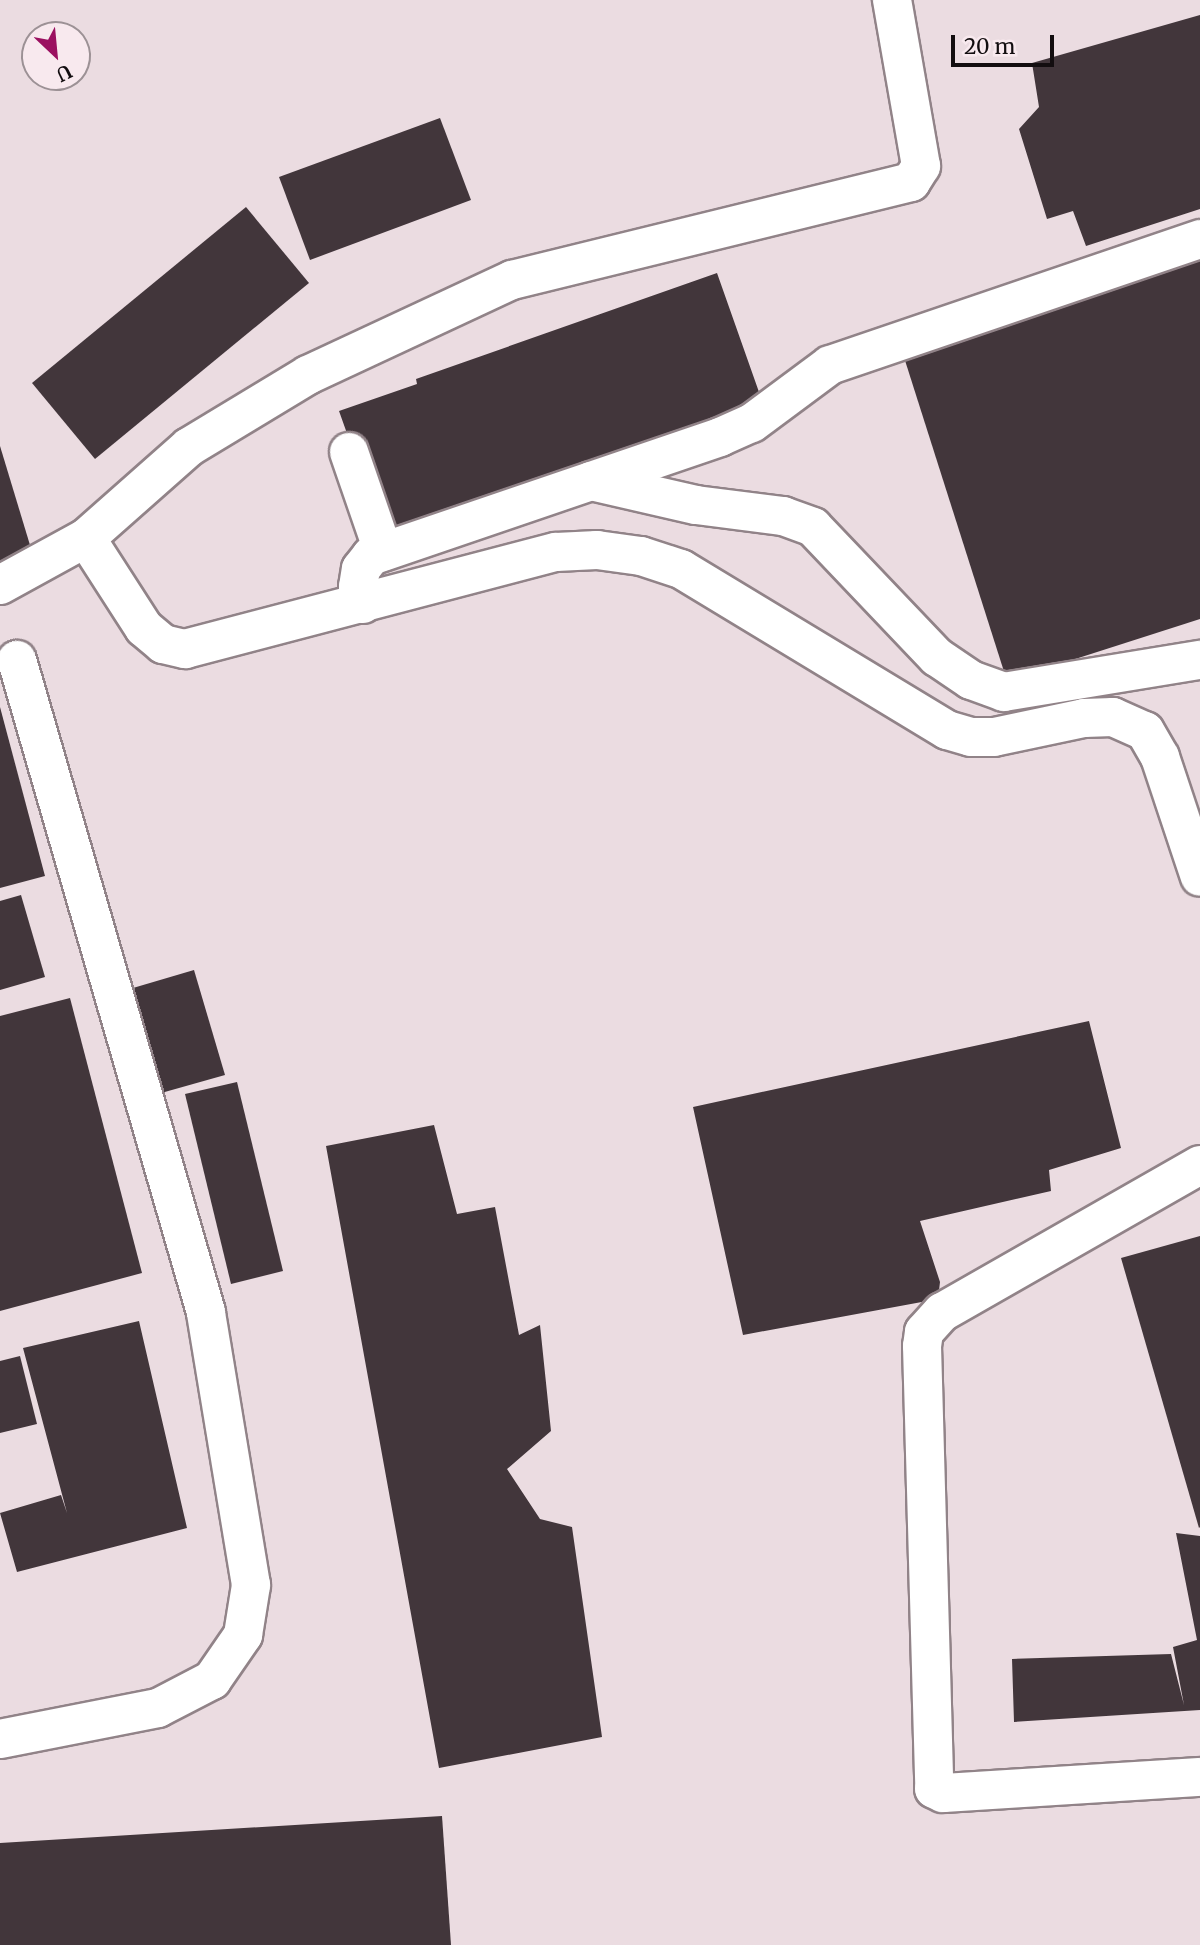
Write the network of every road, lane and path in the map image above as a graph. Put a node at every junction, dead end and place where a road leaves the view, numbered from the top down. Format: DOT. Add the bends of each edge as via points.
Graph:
graph roads {
  1 [pos="892,0"];
  2 [pos="1200,239"];
  3 [pos="349,452"];
  4 [pos="591,481"];
  5 [pos="86,538"];
  6 [pos="383,551"];
  7 [pos="0,585"];
  8 [pos="363,604"];
  9 [pos="17,660"];
  10 [pos="1200,661"];
  11 [pos="1200,877"];
  12 [pos="1200,1165"];
  13 [pos="0,1740"];
  14 [pos="1200,1777"];
  1 -- 5 [label="street" via="921,166 911,182 512,280 308,375 189,447"];
  2 -- 4 [label="street" via="831,365 752,423"];
  3 -- 6 [label="street"];
  4 -- 6 [label="street"];
  4 -- 10 [label="street" via="696,505 783,516 813,527 937,657 971,680 1004,692"];
  5 -- 7 [label="street"];
  5 -- 8 [label="street" via="144,628 163,644 185,649"];
  6 -- 8 [label="street" via="371,556 361,569 358,587"];
  8 -- 11 [label="street" via="556,552 597,550 681,569 947,730 994,737 1084,718 1113,718 1145,731 1160,757"];
  9 -- 13 [label="street" via="206,1312 251,1585 243,1635 212,1681 158,1708"];
  12 -- 14 [label="street" via="942,1312 925,1332 922,1346 934,1789 943,1793"];
}
